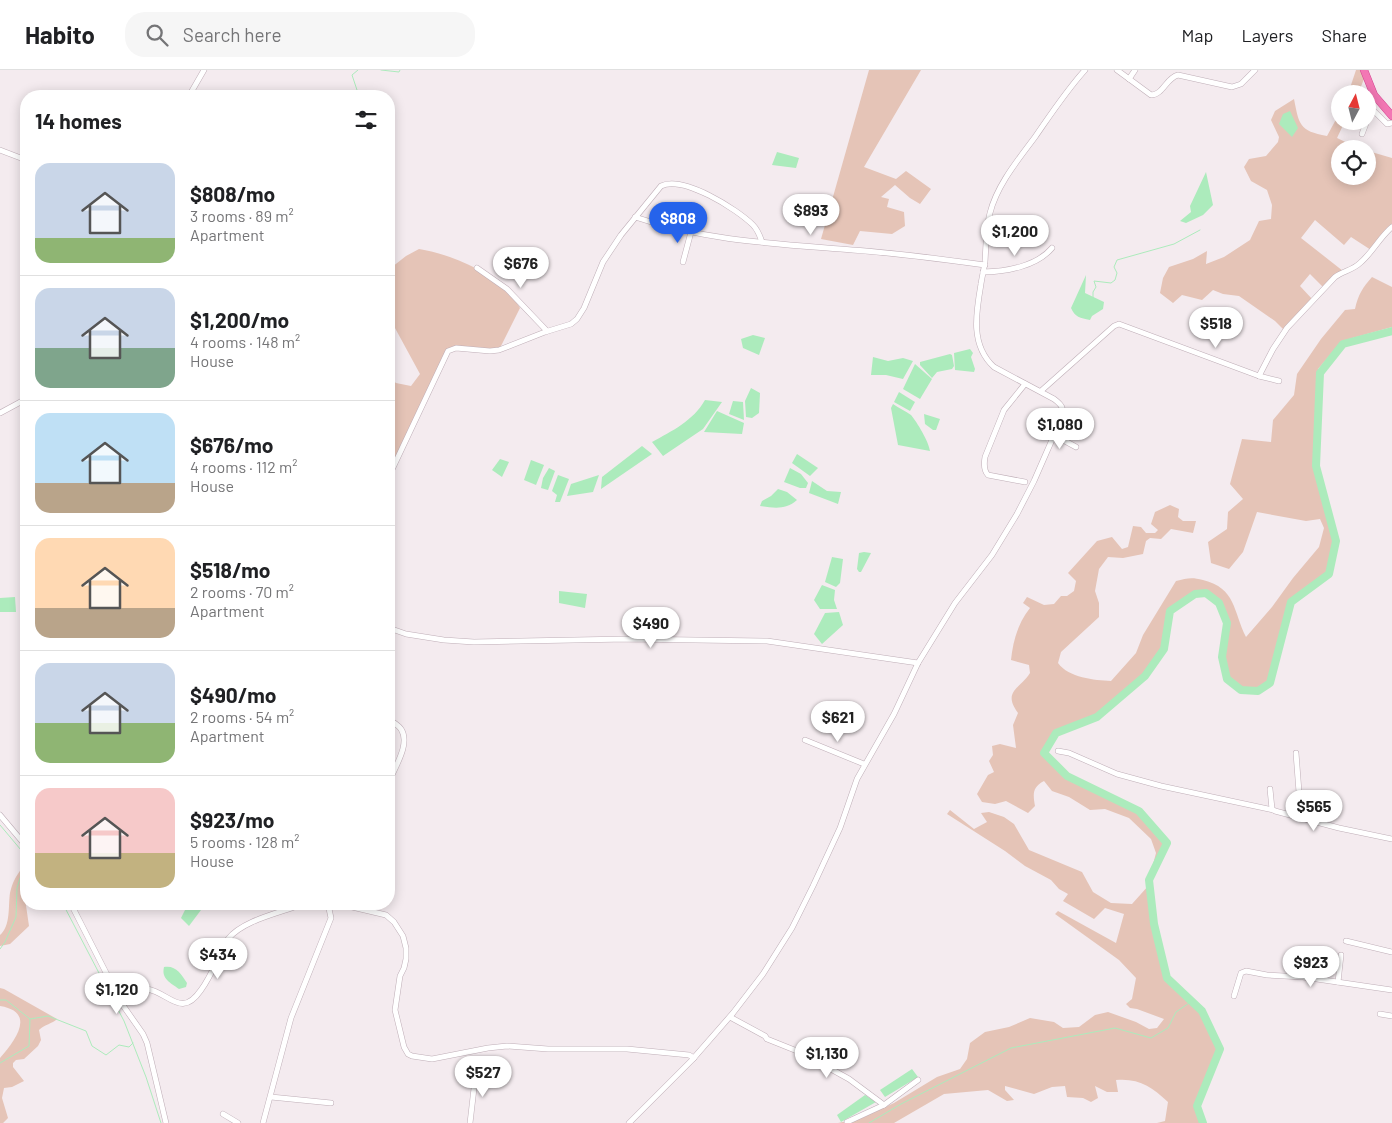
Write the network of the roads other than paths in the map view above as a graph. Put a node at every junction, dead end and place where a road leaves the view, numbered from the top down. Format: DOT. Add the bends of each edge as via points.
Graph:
graph roads {
  1 [pos="204,70"];
  2 [pos="1085,70"];
  3 [pos="1117,70"];
  4 [pos="1135,70"];
  5 [pos="1255,70"];
  6 [pos="1364,70"];
  7 [pos="1179,72"];
  8 [pos="1128,79"];
  9 [pos="1370,85"];
  10 [pos="192,90"];
  11 [pos="1376,98"];
  12 [pos="1376,113"];
  13 [pos="1392,116"];
  14 [pos="1392,123"];
  15 [pos="1364,130"];
  16 [pos="1362,134"];
  17 [pos="0,150"];
  18 [pos="20,158"];
  19 [pos="634,217"];
  20 [pos="988,223"];
  21 [pos="1392,226"];
  22 [pos="691,232"];
  23 [pos="1017,238"];
  24 [pos="762,242"];
  25 [pos="1052,248"];
  26 [pos="683,262"];
  27 [pos="985,266"];
  28 [pos="477,268"];
  29 [pos="983,272"];
  30 [pos="547,331"];
  31 [pos="1259,376"];
  32 [pos="1279,381"];
  33 [pos="1025,384"];
  34 [pos="1041,392"];
  35 [pos="20,401"];
  36 [pos="0,412"];
  37 [pos="1054,435"];
  38 [pos="1076,447"];
  39 [pos="395,463"];
  40 [pos="1025,482"];
  41 [pos="395,630"];
  42 [pos="918,663"];
  43 [pos="395,725"];
  44 [pos="805,740"];
  45 [pos="1058,751"];
  46 [pos="1296,753"];
  47 [pos="864,764"];
  48 [pos="395,767"];
  49 [pos="1270,789"];
  50 [pos="1273,810"];
  51 [pos="0,814"];
  52 [pos="1301,818"];
  53 [pos="20,839"];
  54 [pos="1392,839"];
  55 [pos="74,910"];
  56 [pos="288,910"];
  57 [pos="329,910"];
  58 [pos="365,910"];
  59 [pos="1346,941"];
  60 [pos="1392,952"];
  61 [pos="1341,955"];
  62 [pos="1338,982"];
  63 [pos="1392,990"];
  64 [pos="117,995"];
  65 [pos="1234,996"];
  66 [pos="1380,1014"];
  67 [pos="1392,1016"];
  68 [pos="730,1017"];
  69 [pos="694,1058"];
  70 [pos="476,1071"];
  71 [pos="918,1080"];
  72 [pos="271,1098"];
  73 [pos="331,1103"];
  74 [pos="884,1105"];
  75 [pos="223,1114"];
  76 [pos="847,1122"];
  77 [pos="166,1123"];
  78 [pos="238,1123"];
  79 [pos="262,1123"];
  80 [pos="470,1123"];
  81 [pos="629,1123"];
  1 -- 10 [label="street"];
  2 -- 20 [label="street" via="1063,95 1005,180"];
  3 -- 8 [label="street"];
  4 -- 8 [label="street"];
  5 -- 7 [label="street" via="1241,84 1232,87"];
  6 -- 9 [label="highway"];
  7 -- 8 [label="street" via="1154,95"];
  11 -- 13 [label="highway"];
  12 -- 14 [label="street" via="1387,124"];
  15 -- 16 [label="street"];
  17 -- 18 [label="street"];
  19 -- 22 [label="street"];
  19 -- 24 [label="street" via="661,186 682,184 705,193 746,219 755,226"];
  19 -- 30 [label="street" via="603,262 577,319 564,327"];
  20 -- 23 [label="street"];
  20 -- 27 [label="street"];
  21 -- 31 [label="street" via="1362,262 1335,276 1287,328"];
  22 -- 24 [label="street"];
  22 -- 26 [label="street"];
  24 -- 27 [label="street" via="894,253"];
  25 -- 29 [label="street" via="1031,262 1008,270"];
  27 -- 29 [label="street"];
  28 -- 30 [label="street" via="507,289"];
  29 -- 33 [label="street" via="976,323 982,352 994,367"];
  30 -- 39 [label="street" via="499,350 456,348 448,351"];
  31 -- 32 [label="street"];
  31 -- 34 [label="street" via="1119,324"];
  33 -- 34 [label="street"];
  33 -- 40 [label="street" via="1004,410 984,464 988,475"];
  34 -- 37 [label="street" via="1061,404 1063,409"];
  35 -- 36 [label="street"];
  37 -- 38 [label="street"];
  37 -- 42 [label="street" via="1017,514"];
  41 -- 42 [label="street" via="474,642 766,641"];
  42 -- 47 [label="street" via="894,714"];
  43 -- 48 [label="street" via="404,737"];
  44 -- 47 [label="street"];
  45 -- 50 [label="street" via="1117,774"];
  46 -- 52 [label="street"];
  47 -- 68 [label="street" via="840,828 792,928"];
  49 -- 50 [label="street"];
  50 -- 52 [label="street"];
  51 -- 53 [label="street"];
  52 -- 54 [label="street"];
  55 -- 64 [label="street"];
  56 -- 64 [label="street" via="236,930 201,990 188,1003 178,1004 147,989"];
  57 -- 72 [label="street" via="331,918 291,1018"];
  58 -- 69 [label="street" via="386,915 403,936 406,960 398,982 395,1010 404,1047 412,1056 432,1059 507,1046 653,1051"];
  59 -- 60 [label="street"];
  61 -- 62 [label="street"];
  62 -- 63 [label="street"];
  62 -- 65 [label="street" via="1246,971 1241,973"];
  64 -- 77 [label="street" via="147,1042"];
  66 -- 67 [label="street"];
  68 -- 69 [label="street"];
  68 -- 74 [label="street" via="849,1079"];
  69 -- 81 [label="street"];
  70 -- 80 [label="street"];
  71 -- 74 [label="street"];
  72 -- 73 [label="street"];
  72 -- 79 [label="street"];
  74 -- 76 [label="street"];
  75 -- 78 [label="street"];
}
